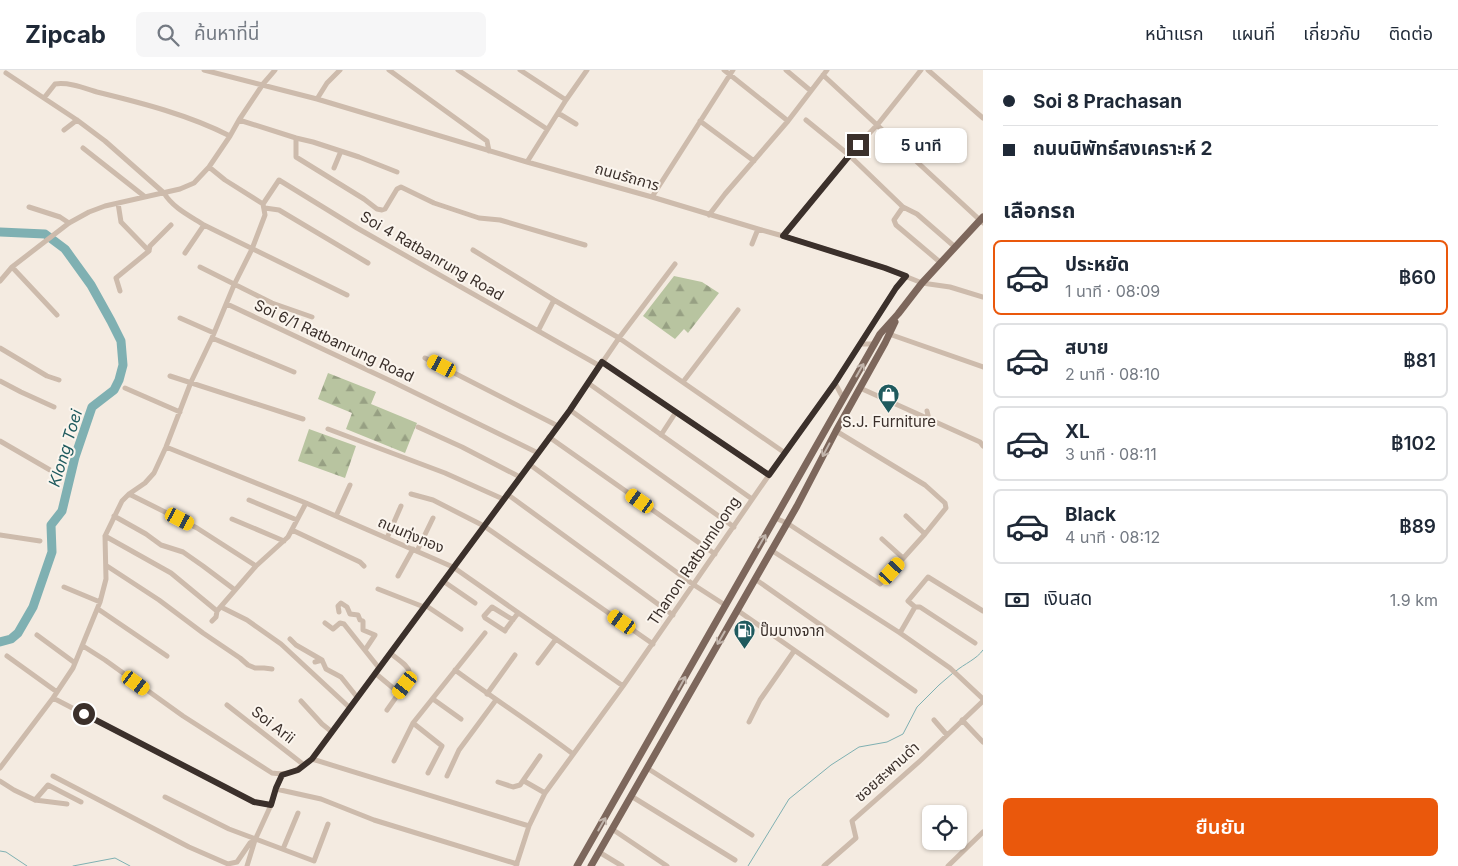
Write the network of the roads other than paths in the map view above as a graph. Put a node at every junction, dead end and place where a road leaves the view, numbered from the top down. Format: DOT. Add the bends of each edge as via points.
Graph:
graph roads {
  1 [pos="204,70"];
  2 [pos="264,70"];
  3 [pos="275,70"];
  4 [pos="340,70"];
  5 [pos="389,70"];
  6 [pos="458,70"];
  7 [pos="520,70"];
  8 [pos="587,70"];
  9 [pos="724,70"];
  10 [pos="786,70"];
  11 [pos="827,70"];
  12 [pos="921,70"];
  13 [pos="928,70"];
  14 [pos="732,72"];
  15 [pos="6,73"];
  16 [pos="271,75"];
  17 [pos="823,75"];
  18 [pos="263,84"];
  19 [pos="811,91"];
  20 [pos="44,98"];
  21 [pos="317,99"];
  22 [pos="566,100"];
  23 [pos="558,113"];
  24 [pos="983,118"];
  25 [pos="77,120"];
  26 [pos="239,120"];
  27 [pos="806,120"];
  28 [pos="700,121"];
  29 [pos="788,121"];
  30 [pos="576,124"];
  31 [pos="878,124"];
  32 [pos="547,129"];
  33 [pos="64,130"];
  34 [pos="230,136"];
  35 [pos="296,138"];
  36 [pos="83,148"];
  37 [pos="341,151"];
  38 [pos="489,151"];
  39 [pos="849,155"];
  40 [pos="754,161"];
  41 [pos="527,162"];
  42 [pos="209,167"];
  43 [pos="334,168"];
  44 [pos="397,172"];
  45 [pos="164,194"];
  46 [pos="144,196"];
  47 [pos="652,197"];
  48 [pos="118,203"];
  49 [pos="264,206"];
  50 [pos="28,207"];
  51 [pos="903,207"];
  52 [pos="709,215"];
  53 [pos="982,220"];
  54 [pos="69,223"];
  55 [pos="171,225"];
  56 [pos="204,225"];
  57 [pos="758,229"];
  58 [pos="783,236"];
  59 [pos="752,244"];
  60 [pos="585,245"];
  61 [pos="955,247"];
  62 [pos="252,249"];
  63 [pos="149,250"];
  64 [pos="474,250"];
  65 [pos="185,254"];
  66 [pos="368,262"];
  67 [pos="941,262"];
  68 [pos="675,264"];
  69 [pos="12,267"];
  70 [pos="200,267"];
  71 [pos="906,276"];
  72 [pos="0,281"];
  73 [pos="922,283"];
  74 [pos="234,285"];
  75 [pos="120,292"];
  76 [pos="347,294"];
  77 [pos="983,297"];
  78 [pos="554,300"];
  79 [pos="226,304"];
  80 [pos="738,310"];
  81 [pos="898,314"];
  82 [pos="57,315"];
  83 [pos="312,317"];
  84 [pos="180,318"];
  85 [pos="538,330"];
  86 [pos="889,334"];
  87 [pos="213,335"];
  88 [pos="619,338"];
  89 [pos="860,344"];
  90 [pos="875,344"];
  91 [pos="0,348"];
  92 [pos="425,358"];
  93 [pos="601,364"];
  94 [pos="983,367"];
  95 [pos="294,372"];
  96 [pos="170,376"];
  97 [pos="59,380"];
  98 [pos="0,381"];
  99 [pos="191,382"];
  100 [pos="683,382"];
  101 [pos="588,383"];
  102 [pos="835,383"];
  103 [pos="125,388"];
  104 [pos="860,388"];
  105 [pos="843,398"];
  106 [pos="54,407"];
  107 [pos="570,410"];
  108 [pos="927,411"];
  109 [pos="180,412"];
  110 [pos="676,412"];
  111 [pos="304,419"];
  112 [pos="929,419"];
  113 [pos="558,426"];
  114 [pos="418,427"];
  115 [pos="328,429"];
  116 [pos="836,431"];
  117 [pos="661,435"];
  118 [pos="549,437"];
  119 [pos="0,441"];
  120 [pos="982,443"];
  121 [pos="166,447"];
  122 [pos="538,453"];
  123 [pos="785,453"];
  124 [pos="529,464"];
  125 [pos="50,470"];
  126 [pos="769,475"];
  127 [pos="520,476"];
  128 [pos="350,485"];
  129 [pos="129,494"];
  130 [pos="411,494"];
  131 [pos="507,494"];
  132 [pos="503,499"];
  133 [pos="752,499"];
  134 [pos="249,500"];
  135 [pos="306,503"];
  136 [pos="401,506"];
  137 [pos="114,516"];
  138 [pos="336,516"];
  139 [pos="906,516"];
  140 [pos="433,518"];
  141 [pos="775,518"];
  142 [pos="232,519"];
  143 [pos="297,520"];
  144 [pos="787,523"];
  145 [pos="484,526"];
  146 [pos="734,527"];
  147 [pos="292,530"];
  148 [pos="0,534"];
  149 [pos="925,534"];
  150 [pos="105,536"];
  151 [pos="387,538"];
  152 [pos="882,539"];
  153 [pos="40,541"];
  154 [pos="284,541"];
  155 [pos="415,550"];
  156 [pos="771,550"];
  157 [pos="715,554"];
  158 [pos="903,558"];
  159 [pos="106,566"];
  160 [pos="256,566"];
  161 [pos="364,566"];
  162 [pos="453,567"];
  163 [pos="398,576"];
  164 [pos="755,578"];
  165 [pos="443,581"];
  166 [pos="694,584"];
  167 [pos="64,587"];
  168 [pos="378,589"];
  169 [pos="235,590"];
  170 [pos="100,602"];
  171 [pos="475,603"];
  172 [pos="726,605"];
  173 [pos="425,606"];
  174 [pos="915,607"];
  175 [pos="98,609"];
  176 [pos="219,609"];
  177 [pos="737,610"];
  178 [pos="983,611"];
  179 [pos="339,612"];
  180 [pos="518,612"];
  181 [pos="673,615"];
  182 [pos="513,620"];
  183 [pos="212,621"];
  184 [pos="325,623"];
  185 [pos="461,629"];
  186 [pos="485,633"];
  187 [pos="900,633"];
  188 [pos="37,635"];
  189 [pos="290,639"];
  190 [pos="556,639"];
  191 [pos="975,643"];
  192 [pos="653,644"];
  193 [pos="82,646"];
  194 [pos="365,650"];
  195 [pos="794,651"];
  196 [pos="390,653"];
  197 [pos="515,655"];
  198 [pos="6,656"];
  199 [pos="167,656"];
  200 [pos="322,660"];
  201 [pos="315,662"];
  202 [pos="75,663"];
  203 [pos="538,663"];
  204 [pos="272,669"];
  205 [pos="377,670"];
  206 [pos="455,670"];
  207 [pos="623,686"];
  208 [pos="915,691"];
  209 [pos="57,692"];
  210 [pos="398,693"];
  211 [pos="487,694"];
  212 [pos="358,697"];
  213 [pos="53,698"];
  214 [pos="433,699"];
  215 [pos="496,700"];
  216 [pos="983,700"];
  217 [pos="301,701"];
  218 [pos="227,705"];
  219 [pos="350,708"];
  220 [pos="387,710"];
  221 [pos="886,715"];
  222 [pos="461,720"];
  223 [pos="934,720"];
  224 [pos="962,720"];
  225 [pos="749,722"];
  226 [pos="413,723"];
  227 [pos="332,732"];
  228 [pos="947,735"];
  229 [pos="983,742"];
  230 [pos="574,754"];
  231 [pos="540,756"];
  232 [pos="312,759"];
  233 [pos="394,761"];
  234 [pos="637,762"];
  235 [pos="304,765"];
  236 [pos="0,768"];
  237 [pos="647,768"];
  238 [pos="428,773"];
  239 [pos="282,775"];
  240 [pos="53,776"];
  241 [pos="447,776"];
  242 [pos="0,781"];
  243 [pos="524,781"];
  244 [pos="498,782"];
  245 [pos="276,788"];
  246 [pos="545,793"];
  247 [pos="631,796"];
  248 [pos="166,797"];
  249 [pos="35,800"];
  250 [pos="81,802"];
  251 [pos="67,804"];
  252 [pos="271,805"];
  253 [pos="298,813"];
  254 [pos="328,824"];
  255 [pos="529,826"];
  256 [pos="612,829"];
  257 [pos="982,834"];
  258 [pos="752,835"];
  259 [pos="255,840"];
  260 [pos="283,849"];
  261 [pos="599,852"];
  262 [pos="735,860"];
  263 [pos="516,865"];
  264 [pos="247,866"];
  265 [pos="577,866"];
  266 [pos="591,866"];
  267 [pos="622,866"];
  268 [pos="667,866"];
  269 [pos="824,866"];
  270 [pos="948,866"];
  1 -- 18 [label="street, ถนนรัถการ"];
  2 -- 16 [label="street"];
  3 -- 16 [label="street"];
  4 -- 21 [label="street"];
  5 -- 38 [label="street" via="486,141"];
  6 -- 32 [label="street"];
  7 -- 22 [label="street"];
  8 -- 22 [label="street"];
  9 -- 14 [label="street"];
  10 -- 19 [label="street"];
  11 -- 17 [label="street"];
  12 -- 31 [label="street"];
  13 -- 24 [label="street"];
  14 -- 28 [label="street"];
  14 -- 29 [label="street"];
  15 -- 20 [label="street"];
  16 -- 18 [label="street"];
  17 -- 19 [label="street"];
  17 -- 31 [label="street"];
  18 -- 21 [label="street, ถนนรัถการ"];
  18 -- 26 [label="street"];
  19 -- 29 [label="street"];
  20 -- 25 [label="street"];
  20 -- 34 [label="street" via="56,84 73,85 163,110"];
  21 -- 38 [label="street, ถนนรัถการ"];
  22 -- 23 [label="street"];
  23 -- 30 [label="street"];
  23 -- 32 [label="street"];
  25 -- 33 [label="street"];
  25 -- 45 [label="street"];
  26 -- 34 [label="street"];
  26 -- 35 [label="street"];
  27 -- 39 [label="street"];
  28 -- 40 [label="street"];
  28 -- 47 [label="street"];
  29 -- 40 [label="street"];
  31 -- 39 [label="street"];
  31 -- 53 [label="street"];
  32 -- 41 [label="street"];
  34 -- 42 [label="street"];
  35 -- 37 [label="street"];
  35 -- 60 [label="street" via="296,156 377,209 385,208 401,187 434,203 479,218 500,220"];
  36 -- 46 [label="street"];
  37 -- 43 [label="street"];
  37 -- 44 [label="street"];
  38 -- 41 [label="street, ถนนรัถการ"];
  39 -- 51 [label="street"];
  39 -- 58 [label="street"];
  40 -- 52 [label="street"];
  41 -- 47 [label="street, ถนนรัถการ"];
  42 -- 45 [label="street" via="194,183"];
  42 -- 49 [label="street"];
  45 -- 46 [label="street"];
  45 -- 56 [label="street" via="174,206"];
  46 -- 48 [label="street"];
  47 -- 52 [label="street, ถนนรัถการ"];
  48 -- 54 [label="street" via="89,212"];
  48 -- 63 [label="street" via="121,222"];
  49 -- 62 [label="street" via="265,215"];
  49 -- 66 [label="street" via="279,210"];
  49 -- 85 [label="street, Soi 4 Ratbanrung Road" via="279,180"];
  50 -- 54 [label="street"];
  51 -- 61 [label="street" via="917,214"];
  51 -- 67 [label="street" via="894,220 896,225"];
  52 -- 57 [label="street, ถนนรัถการ"];
  53 -- 61 [label="main road"];
  54 -- 69 [label="street"];
  55 -- 63 [label="street"];
  56 -- 62 [label="street"];
  56 -- 65 [label="street"];
  57 -- 58 [label="street, ถนนรัถการ"];
  57 -- 59 [label="street"];
  58 -- 71 [label="street, ถนนรัถการ"];
  61 -- 67 [label="main road"];
  62 -- 74 [label="street"];
  62 -- 76 [label="street"];
  63 -- 75 [label="street" via="116,278"];
  64 -- 78 [label="street"];
  67 -- 73 [label="main road"];
  68 -- 88 [label="street"];
  69 -- 72 [label="street"];
  69 -- 82 [label="street"];
  70 -- 74 [label="street"];
  71 -- 73 [label="street, ถนนรัถการ"];
  71 -- 89 [label="street, Thanon Ratbumloong"];
  73 -- 77 [label="street, ถนนรัถการ"];
  73 -- 81 [label="main road"];
  74 -- 79 [label="street"];
  74 -- 83 [label="street"];
  78 -- 85 [label="street"];
  78 -- 88 [label="street"];
  79 -- 87 [label="street"];
  79 -- 122 [label="street, Soi 6/1 Ratbanrung Road"];
  80 -- 100 [label="street"];
  81 -- 86 [label="main road"];
  81 -- 90 [label="main road"];
  84 -- 87 [label="street"];
  85 -- 93 [label="street, Soi 4 Ratbanrung Road"];
  86 -- 94 [label="street"];
  86 -- 104 [label="main road"];
  87 -- 95 [label="street"];
  87 -- 99 [label="street"];
  88 -- 93 [label="street"];
  88 -- 100 [label="street"];
  89 -- 90 [label="street"];
  89 -- 102 [label="street, Thanon Ratbumloong"];
  105 -- 90 [label="main road, one-way"];
  91 -- 97 [label="street"];
  92 -- 113 [label="street"];
  93 -- 101 [label="street"];
  93 -- 110 [label="street, Soi 4 Ratbanrung Road"];
  96 -- 99 [label="street"];
  98 -- 106 [label="street"];
  99 -- 109 [label="street"];
  99 -- 111 [label="street"];
  100 -- 123 [label="street"];
  101 -- 107 [label="street"];
  101 -- 117 [label="street"];
  102 -- 105 [label="street"];
  102 -- 123 [label="street, Thanon Ratbumloong"];
  103 -- 109 [label="street"];
  104 -- 112 [label="street"];
  104 -- 116 [label="main road"];
  105 -- 141 [label="main road"];
  107 -- 113 [label="street"];
  107 -- 146 [label="street"];
  108 -- 112 [label="street"];
  109 -- 121 [label="street"];
  110 -- 117 [label="street"];
  110 -- 126 [label="street, Soi 4 Ratbanrung Road"];
  112 -- 120 [label="street"];
  113 -- 118 [label="street"];
  114 -- 127 [label="street"];
  115 -- 132 [label="street" via="445,473"];
  116 -- 144 [label="main road, one-way"];
  116 -- 149 [label="street" via="925,485 945,503 946,508"];
  117 -- 133 [label="street"];
  118 -- 122 [label="street"];
  118 -- 157 [label="street"];
  119 -- 125 [label="street"];
  121 -- 129 [label="street" via="154,473"];
  121 -- 135 [label="street, ถนนทุ่งทอง"];
  122 -- 124 [label="street"];
  123 -- 126 [label="street, Thanon Ratbumloong"];
  124 -- 127 [label="street"];
  124 -- 166 [label="street"];
  126 -- 133 [label="street, Thanon Ratbumloong"];
  127 -- 131 [label="street"];
  128 -- 138 [label="street"];
  129 -- 137 [label="street"];
  129 -- 160 [label="street" via="196,528"];
  130 -- 145 [label="street" via="433,500"];
  131 -- 132 [label="street"];
  131 -- 181 [label="street"];
  132 -- 145 [label="street"];
  133 -- 146 [label="street, Thanon Ratbumloong"];
  134 -- 143 [label="street"];
  135 -- 138 [label="street, ถนนทุ่งทอง"];
  135 -- 143 [label="street"];
  136 -- 151 [label="street"];
  137 -- 150 [label="street"];
  137 -- 169 [label="street" via="161,545 183,552"];
  138 -- 151 [label="street, ถนนทุ่งทอง"];
  139 -- 149 [label="street"];
  140 -- 155 [label="street"];
  141 -- 144 [label="street"];
  172 -- 141 [label="main road, one-way"];
  142 -- 154 [label="street"];
  143 -- 147 [label="street"];
  144 -- 156 [label="main road"];
  144 -- 158 [label="street" via="880,584"];
  145 -- 162 [label="street"];
  145 -- 192 [label="street"];
  146 -- 157 [label="street, Thanon Ratbumloong"];
  147 -- 154 [label="street"];
  147 -- 161 [label="street"];
  148 -- 153 [label="street"];
  149 -- 158 [label="street"];
  150 -- 159 [label="street"];
  150 -- 176 [label="street" via="171,573"];
  151 -- 155 [label="street, ถนนทุ่งทอง"];
  152 -- 158 [label="street"];
  154 -- 160 [label="street"];
  155 -- 162 [label="street, ถนนทุ่งทอง"];
  155 -- 163 [label="street"];
  156 -- 164 [label="main road"];
  156 -- 187 [label="street"];
  157 -- 166 [label="street, Thanon Ratbumloong"];
  159 -- 170 [label="street"];
  159 -- 204 [label="street" via="248,665"];
  160 -- 169 [label="street"];
  162 -- 165 [label="street"];
  162 -- 180 [label="street, ถนนทุ่งทอง"];
  164 -- 177 [label="main road"];
  164 -- 208 [label="street"];
  165 -- 171 [label="street"];
  165 -- 173 [label="street"];
  166 -- 172 [label="street"];
  166 -- 181 [label="street, Thanon Ratbumloong"];
  167 -- 170 [label="street"];
  168 -- 173 [label="street"];
  169 -- 176 [label="street"];
  170 -- 175 [label="street"];
  234 -- 172 [label="main road, one-way"];
  173 -- 185 [label="street"];
  173 -- 196 [label="street"];
  174 -- 178 [label="street" via="908,601 928,577"];
  174 -- 187 [label="street"];
  174 -- 191 [label="street" via="920,607"];
  175 -- 193 [label="street"];
  175 -- 199 [label="street"];
  176 -- 183 [label="street"];
  176 -- 219 [label="street" via="247,620 281,644"];
  177 -- 195 [label="street"];
  177 -- 237 [label="main road, one-way"];
  179 -- 194 [label="street" via="341,603 350,614 358,615 363,621 363,630 375,635"];
  180 -- 182 [label="street"];
  180 -- 190 [label="street, ถนนทุ่งทอง"];
  181 -- 192 [label="street, Thanon Ratbumloong"];
  182 -- 182 [label="street" via="504,631 484,616 492,607"];
  184 -- 194 [label="street" via="333,629 340,623 344,624"];
  186 -- 206 [label="street"];
  187 -- 216 [label="street" via="950,668"];
  188 -- 202 [label="street"];
  189 -- 200 [label="street"];
  190 -- 203 [label="street"];
  190 -- 207 [label="street, ถนนทุ่งทอง"];
  192 -- 207 [label="street, Thanon Ratbumloong"];
  193 -- 202 [label="street"];
  193 -- 239 [label="street" via="183,716 272,773"];
  194 -- 205 [label="street"];
  195 -- 221 [label="street"];
  195 -- 225 [label="street"];
  196 -- 205 [label="street"];
  196 -- 210 [label="street" via="409,668 410,673"];
  197 -- 211 [label="street"];
  198 -- 209 [label="street"];
  200 -- 201 [label="street"];
  200 -- 212 [label="street" via="326,668 341,677"];
  202 -- 209 [label="street"];
  205 -- 210 [label="street"];
  205 -- 212 [label="street"];
  206 -- 211 [label="street"];
  206 -- 214 [label="street"];
  207 -- 230 [label="street, Thanon Ratbumloong"];
  209 -- 213 [label="street"];
  210 -- 220 [label="street"];
  211 -- 215 [label="street"];
  212 -- 219 [label="street"];
  213 -- 236 [label="street"];
  213 -- 252 [label="street" via="254,802"];
  214 -- 222 [label="street"];
  214 -- 226 [label="street"];
  215 -- 230 [label="street"];
  215 -- 241 [label="street" via="459,750"];
  216 -- 224 [label="street, ซอยสะพานดำ"];
  217 -- 227 [label="street"];
  218 -- 235 [label="street, Soi Arii"];
  219 -- 227 [label="street"];
  223 -- 228 [label="street"];
  224 -- 228 [label="street, ซอยสะพานดำ"];
  224 -- 229 [label="street"];
  226 -- 233 [label="street"];
  226 -- 238 [label="street" via="442,746"];
  227 -- 232 [label="street"];
  228 -- 269 [label="street, ซอยสะพานดำ" via="852,821 856,838"];
  230 -- 246 [label="street, Thanon Ratbumloong"];
  231 -- 243 [label="street"];
  232 -- 235 [label="street"];
  232 -- 255 [label="street"];
  234 -- 237 [label="main road"];
  265 -- 234 [label="main road, one-way"];
  235 -- 239 [label="street"];
  237 -- 247 [label="main road"];
  237 -- 258 [label="street"];
  239 -- 245 [label="street"];
  240 -- 259 [label="street" via="228,864 237,862"];
  242 -- 249 [label="street"];
  243 -- 244 [label="street" via="513,787"];
  243 -- 246 [label="street"];
  245 -- 252 [label="street"];
  245 -- 263 [label="street" via="321,799 374,820"];
  246 -- 255 [label="street, Thanon Ratbumloong"];
  247 -- 256 [label="main road"];
  247 -- 262 [label="street"];
  248 -- 259 [label="street"];
  249 -- 250 [label="street" via="48,785"];
  249 -- 251 [label="street"];
  252 -- 259 [label="street"];
  253 -- 260 [label="street"];
  254 -- 260 [label="street" via="314,861"];
  255 -- 263 [label="street, Thanon Ratbumloong"];
  256 -- 261 [label="main road"];
  256 -- 268 [label="street"];
  257 -- 270 [label="street"];
  259 -- 260 [label="street"];
  259 -- 264 [label="street"];
  261 -- 266 [label="main road"];
  261 -- 267 [label="street"];
}
